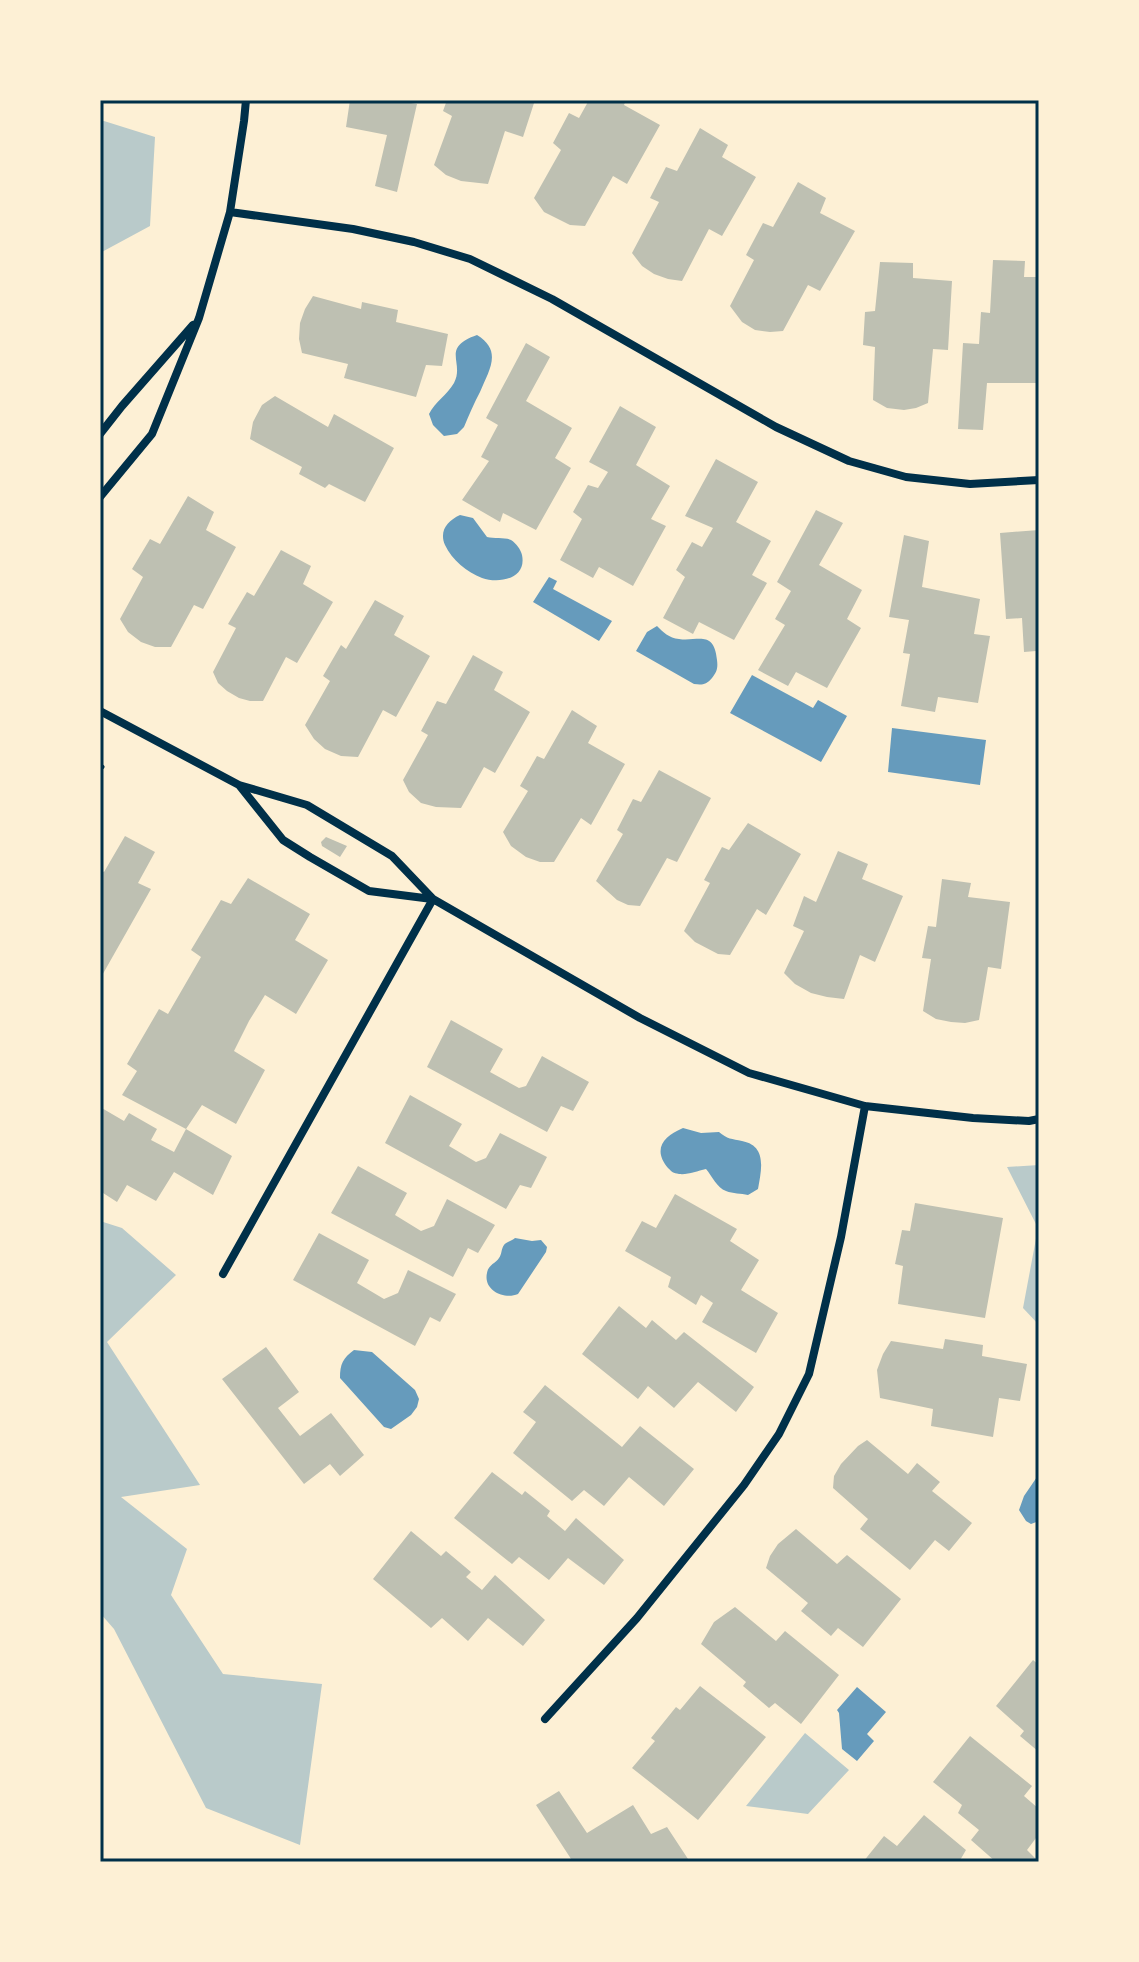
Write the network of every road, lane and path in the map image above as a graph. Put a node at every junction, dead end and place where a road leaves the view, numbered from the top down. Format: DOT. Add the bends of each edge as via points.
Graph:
graph roads {
  1 [pos="246,100"];
  2 [pos="230,212"];
  3 [pos="199,318"];
  4 [pos="100,434"];
  5 [pos="1039,480"];
  6 [pos="100,497"];
  7 [pos="100,711"];
  8 [pos="239,785"];
  9 [pos="433,899"];
  10 [pos="865,1106"];
  11 [pos="1039,1119"];
  12 [pos="223,1274"];
  13 [pos="545,1719"];
  1 -- 2 [label="street"];
  2 -- 3 [label="street"];
  2 -- 5 [label="street" via="353,229 470,259 552,299 776,427 849,461 906,477 970,484"];
  3 -- 4 [label="street"];
  3 -- 6 [label="street" via="152,434"];
  7 -- 8 [label="street"];
  8 -- 9 [label="street" via="307,805 356,833 392,856"];
  8 -- 9 [label="street" via="283,840 310,857 369,891"];
  9 -- 10 [label="street" via="640,1018 749,1073"];
  9 -- 12 [label="street"];
  10 -- 11 [label="street"];
  10 -- 13 [label="street" via="809,1374 779,1434 637,1618"];
}
